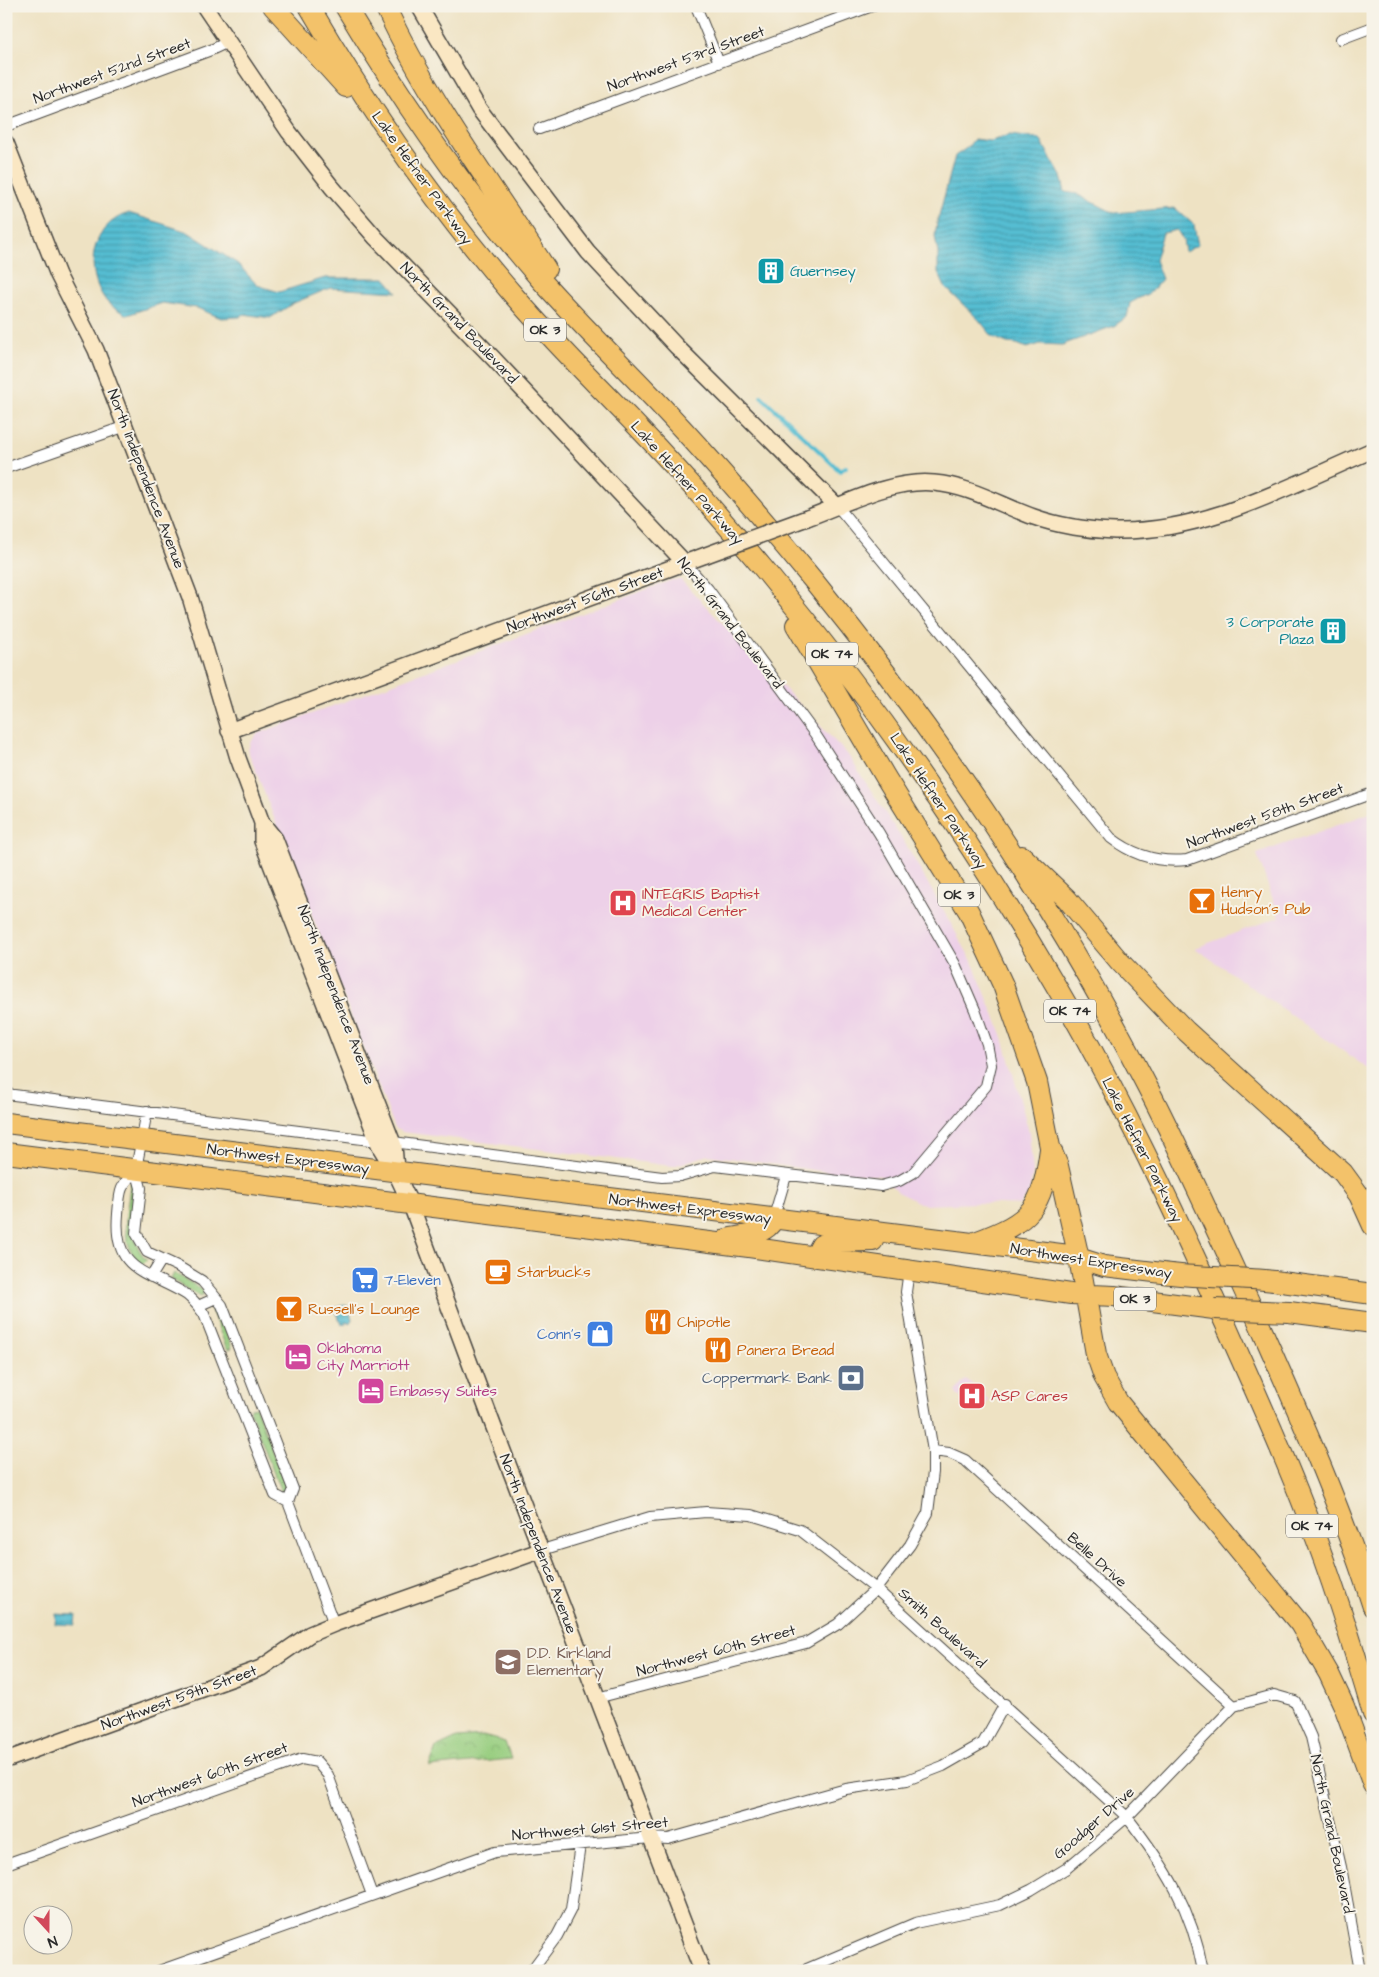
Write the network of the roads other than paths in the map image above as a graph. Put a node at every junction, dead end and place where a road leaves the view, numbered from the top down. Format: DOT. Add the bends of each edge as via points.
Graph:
graph roads {
  1 [pos="204,6"];
  2 [pos="273,6"];
  3 [pos="309,6"];
  4 [pos="345,6"];
  5 [pos="385,6"];
  6 [pos="418,6"];
  7 [pos="696,6"];
  8 [pos="872,6"];
  9 [pos="1373,27"];
  10 [pos="1341,39"];
  11 [pos="228,42"];
  12 [pos="719,63"];
  13 [pos="6,126"];
  14 [pos="539,129"];
  15 [pos="386,131"];
  16 [pos="6,144"];
  17 [pos="587,331"];
  18 [pos="126,426"];
  19 [pos="1373,450"];
  20 [pos="6,468"];
  21 [pos="838,507"];
  22 [pos="685,563"];
  23 [pos="762,567"];
  24 [pos="229,731"];
  25 [pos="1373,794"];
  26 [pos="999,835"];
  27 [pos="6,1094"];
  28 [pos="147,1111"];
  29 [pos="6,1123"];
  30 [pos="142,1140"];
  31 [pos="385,1142"];
  32 [pos="1050,1147"];
  33 [pos="6,1153"];
  34 [pos="136,1169"];
  35 [pos="396,1173"];
  36 [pos="786,1176"];
  37 [pos="412,1205"];
  38 [pos="773,1220"];
  39 [pos="1373,1226"];
  40 [pos="935,1239"];
  41 [pos="713,1242"];
  42 [pos="972,1242"];
  43 [pos="815,1256"];
  44 [pos="1079,1258"];
  45 [pos="162,1259"];
  46 [pos="909,1270"];
  47 [pos="151,1277"];
  48 [pos="1373,1294"];
  49 [pos="1086,1295"];
  50 [pos="216,1298"];
  51 [pos="198,1306"];
  52 [pos="1373,1323"];
  53 [pos="933,1452"];
  54 [pos="288,1502"];
  55 [pos="542,1550"];
  56 [pos="876,1589"];
  57 [pos="1373,1607"];
  58 [pos="334,1624"];
  59 [pos="597,1698"];
  60 [pos="1005,1704"];
  61 [pos="1234,1706"];
  62 [pos="1373,1714"];
  63 [pos="6,1760"];
  64 [pos="1373,1785"];
  65 [pos="1127,1817"];
  66 [pos="651,1838"];
  67 [pos="580,1845"];
  68 [pos="6,1864"];
  69 [pos="372,1895"];
  70 [pos="159,1971"];
  71 [pos="531,1971"];
  72 [pos="702,1971"];
  73 [pos="802,1971"];
  74 [pos="1202,1971"];
  75 [pos="1360,1971"];
  1 -- 11 [label="street, North Grand Boulevard"];
  2 -- 15 [label="highway"];
  3 -- 15 [label="highway, Lake Hefner Parkway / OK 3"];
  4 -- 17 [label="highway, Lake Hefner Parkway / OK 3" via="398,92 450,166 538,277"];
  5 -- 17 [label="highway" via="400,39 448,121"];
  6 -- 21 [label="street" via="479,109 588,252 677,347"];
  7 -- 12 [label="street"];
  8 -- 12 [label="street, Northwest 53rd Street"];
  9 -- 10 [label="street"];
  11 -- 13 [label="street, Northwest 52nd Street"];
  11 -- 22 [label="street, North Grand Boulevard" via="289,132 375,237"];
  12 -- 14 [label="street, Northwest 53rd Street"];
  15 -- 23 [label="highway, Lake Hefner Parkway / OK 3" via="517,300 643,433"];
  16 -- 18 [label="street, North Independence Avenue" via="58,275 96,350"];
  17 -- 26 [label="highway, Lake Hefner Parkway / OK 3" via="642,386 810,576 909,704"];
  18 -- 20 [label="street"];
  18 -- 24 [label="street, North Independence Avenue" via="190,597"];
  19 -- 21 [label="street, Northwest 56th Street" via="1228,512 1184,524 1144,530 1114,531 1061,524 1034,517 969,490 932,482 894,487"];
  21 -- 22 [label="street, Northwest 56th Street, bridge"];
  21 -- 25 [label="street, Northwest 58th Street" via="1111,838 1136,854 1160,860 1187,860"];
  22 -- 24 [label="street, Northwest 56th Street"];
  22 -- 36 [label="street, North Grand Boulevard" via="708,589 815,734 879,833 955,964 987,1044 990,1065 986,1086 912,1172 899,1181 869,1186"];
  23 -- 32 [label="highway, OK 3" via="969,912 1016,1019 1037,1082"];
  23 -- 62 [label="highway, Lake Hefner Parkway / OK 74" via="926,779 1056,986 1098,1061 1194,1254 1277,1440 1343,1615"];
  24 -- 31 [label="street, North Independence Avenue" via="262,823 275,839"];
  26 -- 39 [label="highway, OK 3" via="1067,899 1120,962 1186,1031 1343,1173 1359,1195"];
  26 -- 57 [label="highway, Lake Hefner Parkway / OK 74" via="1080,966 1185,1162 1328,1484"];
  27 -- 28 [label="street, Northwest Expressway"];
  28 -- 30 [label="street"];
  28 -- 31 [label="street, Northwest Expressway"];
  29 -- 30 [label="highway, Northwest Expressway"];
  30 -- 34 [label="street"];
  30 -- 35 [label="highway, Northwest Expressway"];
  31 -- 35 [label="street, North Independence Avenue"];
  31 -- 36 [label="street, Northwest Expressway" via="662,1177 680,1176 715,1166"];
  32 -- 42 [label="highway" via="1044,1188 1029,1213 1003,1231"];
  32 -- 44 [label="highway, OK 3" via="1058,1166"];
  33 -- 34 [label="highway, Northwest Expressway"];
  34 -- 37 [label="highway, Northwest Expressway"];
  34 -- 45 [label="street" via="141,1188 136,1233 147,1252"];
  34 -- 47 [label="street" via="121,1186 116,1235 131,1265"];
  35 -- 37 [label="street, North Independence Avenue"];
  35 -- 38 [label="highway, Northwest Expressway"];
  36 -- 38 [label="street"];
  37 -- 41 [label="highway, Northwest Expressway"];
  37 -- 55 [label="street, North Independence Avenue"];
  38 -- 40 [label="highway, Northwest Expressway"];
  38 -- 41 [label="highway" via="767,1229 760,1232"];
  40 -- 42 [label="highway, Northwest Expressway"];
  40 -- 43 [label="highway" via="828,1242 821,1245"];
  41 -- 43 [label="highway, Northwest Expressway"];
  42 -- 44 [label="highway, Northwest Expressway"];
  43 -- 46 [label="highway, Northwest Expressway"];
  44 -- 48 [label="highway, Northwest Expressway, bridge" via="1104,1266 1208,1279 1253,1279"];
  44 -- 49 [label="highway, OK 3"];
  45 -- 47 [label="street"];
  45 -- 50 [label="street" via="202,1281"];
  46 -- 49 [label="highway, Northwest Expressway"];
  46 -- 53 [label="street, Northwest 60th Street" via="906,1292"];
  47 -- 51 [label="street" via="184,1293"];
  49 -- 52 [label="highway, Northwest Expressway / OK 3, bridge" via="1289,1312"];
  49 -- 64 [label="highway" via="1096,1354 1118,1402 1300,1624 1326,1667 1344,1706"];
  50 -- 51 [label="street"];
  50 -- 54 [label="street" via="238,1343 293,1489"];
  51 -- 54 [label="street" via="204,1314 275,1495"];
  53 -- 56 [label="street, Northwest 60th Street" via="928,1513 910,1546"];
  53 -- 61 [label="street, Belle Drive" via="949,1453 965,1460"];
  54 -- 58 [label="street"];
  55 -- 56 [label="street, Smith Boulevard" via="650,1517 706,1512 751,1515 800,1530"];
  55 -- 58 [label="street, Northwest 59th Street"];
  55 -- 59 [label="street, North Independence Avenue"];
  56 -- 59 [label="street, Northwest 60th Street" via="838,1624 806,1643"];
  56 -- 60 [label="street, Smith Boulevard"];
  58 -- 63 [label="street, Northwest 59th Street" via="310,1634 261,1668"];
  59 -- 66 [label="street, North Independence Avenue"];
  60 -- 65 [label="street, Smith Boulevard"];
  60 -- 66 [label="street, Northwest 61st Street" via="983,1743 943,1766 907,1780 846,1789 668,1839"];
  61 -- 65 [label="street, Goodger Drive"];
  61 -- 75 [label="street, North Grand Boulevard" via="1274,1695 1295,1701 1311,1736 1341,1867"];
  65 -- 73 [label="street, Goodger Drive" via="1068,1868 1031,1890 1000,1904 915,1923"];
  65 -- 74 [label="street, Smith Boulevard" via="1177,1889 1199,1952"];
  66 -- 67 [label="street, Northwest 61st Street"];
  66 -- 72 [label="street, North Independence Avenue"];
  67 -- 69 [label="street, Northwest 61st Street" via="495,1852"];
  67 -- 71 [label="street" via="571,1909"];
  68 -- 69 [label="street, Northwest 60th Street" via="302,1758 317,1762 328,1775"];
  69 -- 70 [label="street, Northwest 61st Street"];
}
